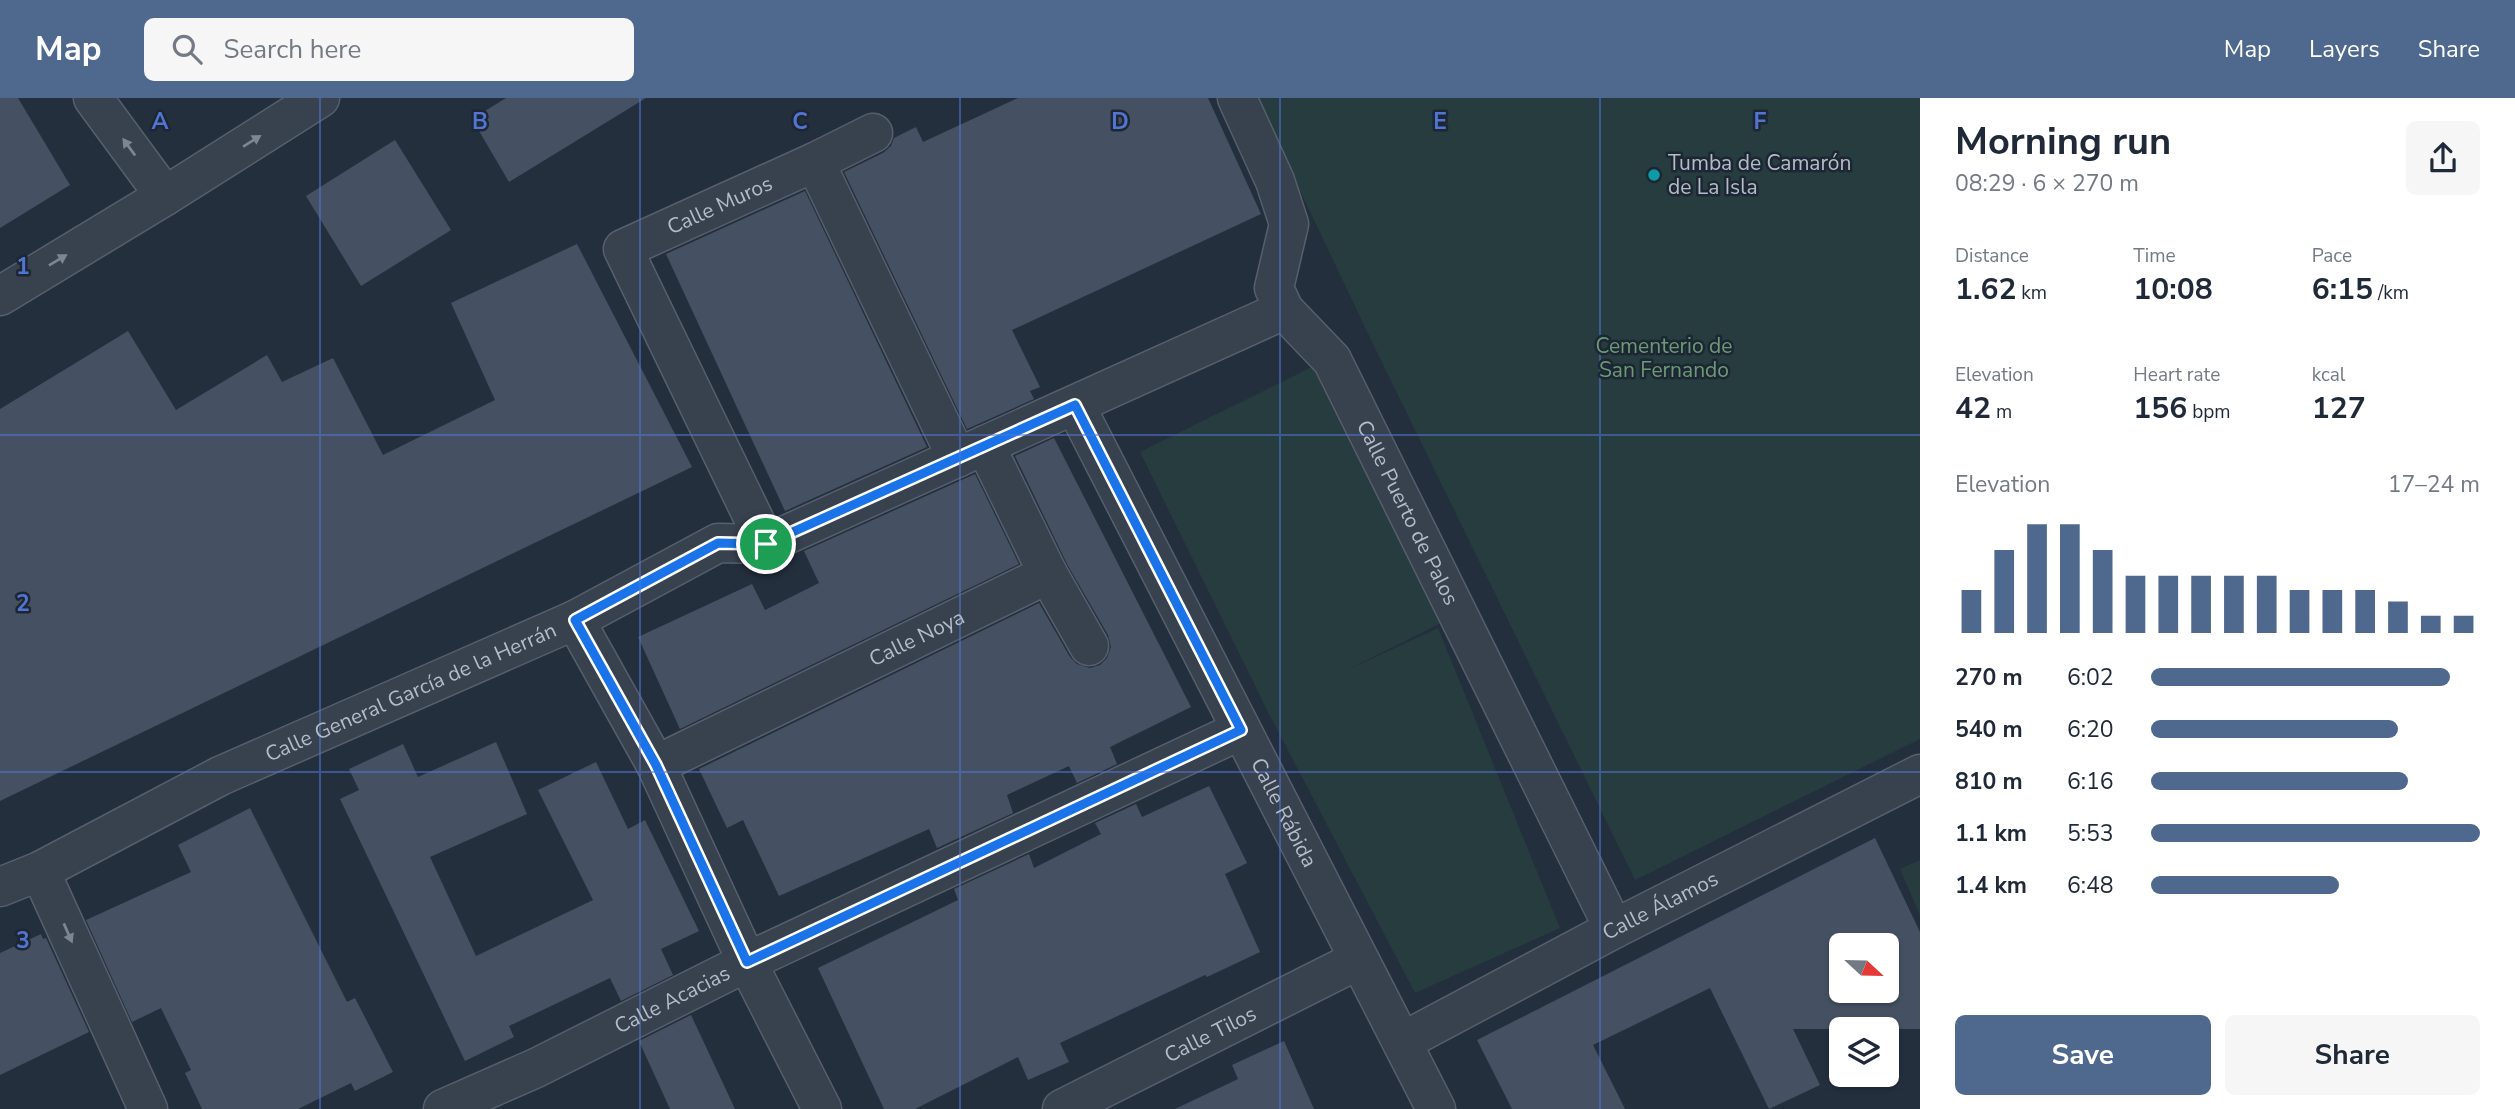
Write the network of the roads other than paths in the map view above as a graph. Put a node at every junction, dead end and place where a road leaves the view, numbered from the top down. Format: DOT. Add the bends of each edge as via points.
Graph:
graph roads {
  1 [pos="93,98"];
  2 [pos="320,98"];
  3 [pos="1237,98"];
  4 [pos="873,132"];
  5 [pos="815,162"];
  6 [pos="165,196"];
  7 [pos="0,296"];
  8 [pos="1284,310"];
  9 [pos="1075,405"];
  10 [pos="971,452"];
  11 [pos="766,544"];
  12 [pos="1048,574"];
  13 [pos="575,620"];
  14 [pos="1089,646"];
  15 [pos="1241,730"];
  16 [pos="656,765"];
  17 [pos="1920,774"];
  18 [pos="40,871"];
  19 [pos="0,887"];
  20 [pos="1614,929"];
  21 [pos="1358,960"];
  22 [pos="747,962"];
  23 [pos="1402,1042"];
  24 [pos="148,1109"];
  25 [pos="443,1109"];
  26 [pos="822,1109"];
  27 [pos="1062,1109"];
  28 [pos="1436,1109"];
  6 -- 1 [label="street, one-way"];
  6 -- 2 [label="street, one-way"];
  3 -- 8 [label="street" via="1289,224 1274,288"];
  4 -- 5 [label="street"];
  5 -- 10 [label="street"];
  5 -- 11 [label="street, Calle Muros" via="623,249"];
  7 -- 6 [label="street, one-way"];
  8 -- 9 [label="street, Calle General García de la Herrán"];
  8 -- 20 [label="street, Calle Puerto de Palos" via="1332,360"];
  9 -- 10 [label="street, Calle General García de la Herrán"];
  9 -- 15 [label="street, Calle Rábida"];
  10 -- 11 [label="street, Calle General García de la Herrán"];
  10 -- 12 [label="street"];
  11 -- 13 [label="street, Calle General García de la Herrán" via="718,543"];
  12 -- 14 [label="street"];
  12 -- 16 [label="street, Calle Noya"];
  13 -- 16 [label="street"];
  13 -- 18 [label="street, Calle General García de la Herrán" via="220,776"];
  15 -- 21 [label="street, Calle Rábida"];
  15 -- 22 [label="street, Calle Acacias"];
  16 -- 22 [label="street"];
  17 -- 20 [label="street, Calle Álamos"];
  18 -- 19 [label="street, Calle General García de la Herrán"];
  18 -- 24 [label="street, one-way"];
  20 -- 23 [label="street, Calle Álamos"];
  21 -- 23 [label="street, Calle Rábida"];
  21 -- 27 [label="street, Calle Tilos"];
  22 -- 25 [label="street, Calle Acacias" via="536,1068"];
  22 -- 26 [label="street"];
  23 -- 28 [label="street, Calle Rábida"];
}
